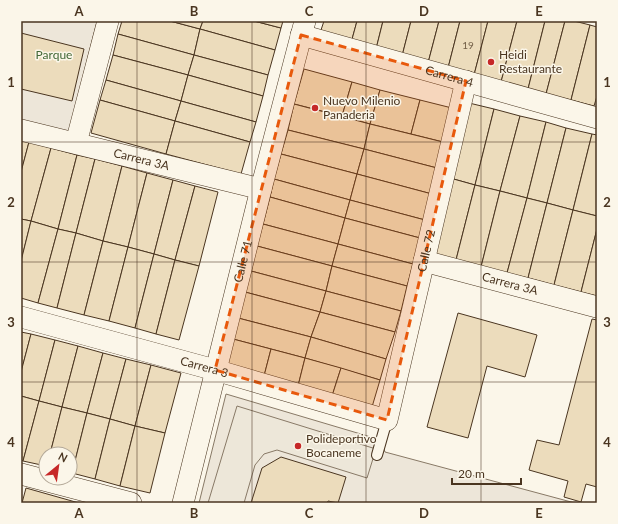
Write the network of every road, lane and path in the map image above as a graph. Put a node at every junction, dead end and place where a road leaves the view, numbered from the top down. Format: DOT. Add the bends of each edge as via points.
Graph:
graph roads {
  1 [pos="108,21"];
  2 [pos="303,28"];
  3 [pos="466,81"];
  4 [pos="597,118"];
  5 [pos="21,130"];
  6 [pos="76,143"];
  7 [pos="261,189"];
  8 [pos="424,261"];
  9 [pos="597,307"];
  10 [pos="21,317"];
  11 [pos="215,370"];
  12 [pos="387,420"];
  13 [pos="377,455"];
  14 [pos="21,474"];
  15 [pos="131,503"];
  16 [pos="183,503"];
  1 -- 6 [label="street"];
  2 -- 3 [label="street, Carrera 4"];
  2 -- 7 [label="street, Calle 71"];
  3 -- 4 [label="street, Carrera 4"];
  3 -- 8 [label="street, Calle 72"];
  5 -- 6 [label="street, Carrera 3A"];
  6 -- 7 [label="street, Carrera 3A"];
  7 -- 11 [label="street, Calle 71"];
  8 -- 9 [label="street, Carrera 3A"];
  8 -- 12 [label="street, Calle 72"];
  10 -- 11 [label="street, Carrera 3"];
  11 -- 12 [label="street, Carrera 3"];
  11 -- 16 [label="street, Calle 71"];
  12 -- 13 [label="lane"];
  14 -- 15 [label="street"];
}
